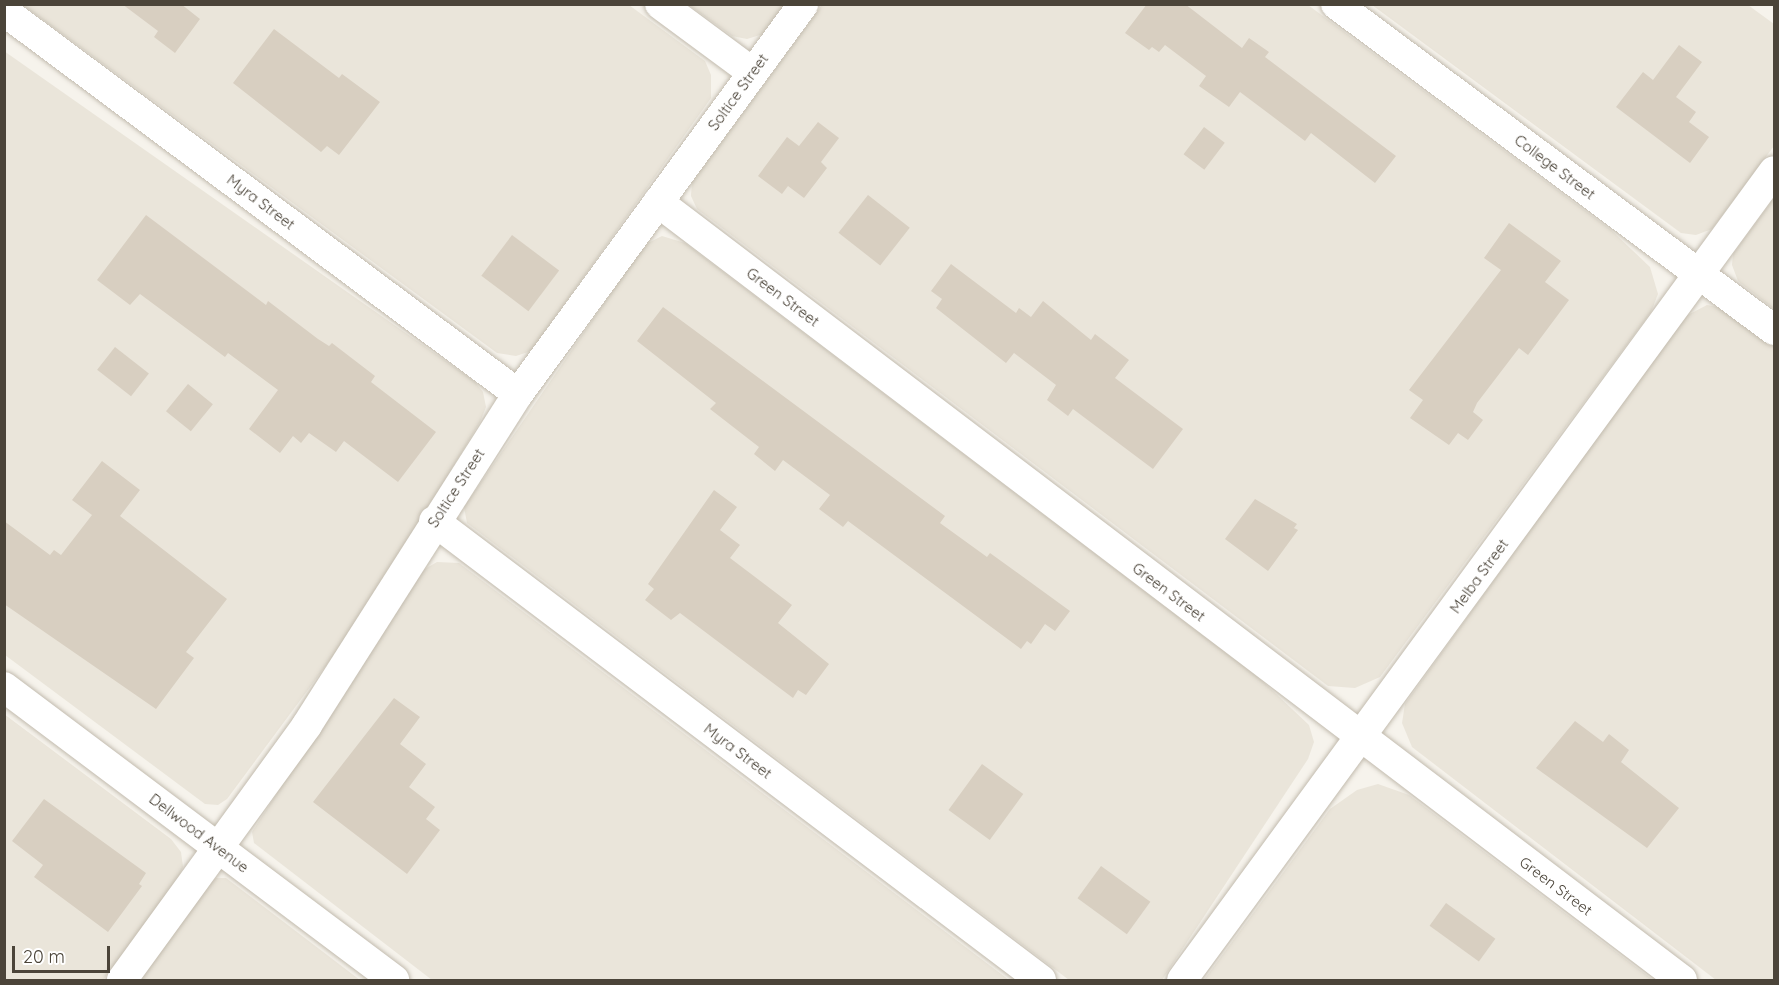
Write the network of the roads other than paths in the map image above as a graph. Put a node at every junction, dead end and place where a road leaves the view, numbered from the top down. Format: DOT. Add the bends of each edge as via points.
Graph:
graph roads {
  1 [pos="660,4"];
  2 [pos="803,4"];
  3 [pos="1336,4"];
  4 [pos="4,10"];
  5 [pos="752,72"];
  6 [pos="1774,171"];
  7 [pos="658,202"];
  8 [pos="1699,274"];
  9 [pos="1774,330"];
  10 [pos="518,394"];
  11 [pos="435,522"];
  12 [pos="4,687"];
  13 [pos="1361,738"];
  14 [pos="219,848"];
  15 [pos="122,981"];
  16 [pos="394,981"];
  17 [pos="1041,981"];
  18 [pos="1182,981"];
  19 [pos="1682,981"];
  1 -- 5 [label="street"];
  2 -- 5 [label="street, Soltice Street"];
  3 -- 8 [label="street, College Street"];
  4 -- 10 [label="street, Myra Street"];
  5 -- 7 [label="street, Soltice Street"];
  6 -- 8 [label="street, Melba Street"];
  7 -- 10 [label="street, Soltice Street"];
  7 -- 13 [label="street, Green Street"];
  8 -- 9 [label="street, College Street"];
  8 -- 13 [label="street, Melba Street"];
  10 -- 11 [label="street, Soltice Street"];
  11 -- 14 [label="street, Soltice Street" via="308,725"];
  11 -- 17 [label="street, Myra Street"];
  12 -- 14 [label="street, Dellwood Avenue"];
  13 -- 18 [label="street, Melba Street"];
  13 -- 19 [label="street, Green Street"];
  14 -- 15 [label="street, Soltice Street"];
  14 -- 16 [label="street, Dellwood Avenue"];
}
